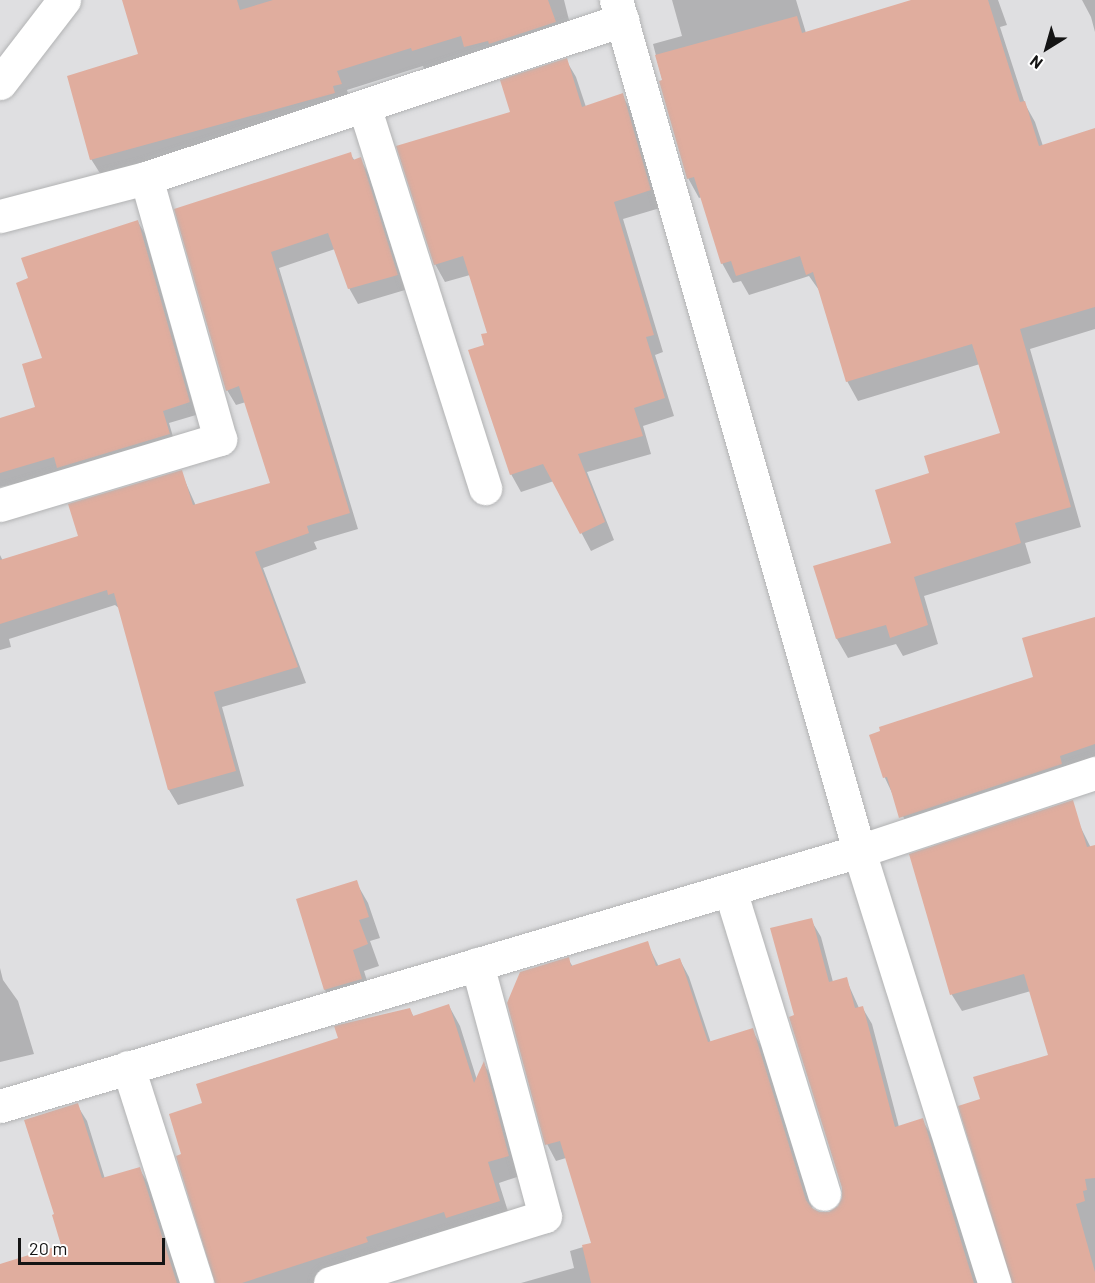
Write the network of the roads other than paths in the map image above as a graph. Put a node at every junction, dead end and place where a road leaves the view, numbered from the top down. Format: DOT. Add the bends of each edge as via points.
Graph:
graph roads {
  1 [pos="64,0"];
  2 [pos="619,10"];
  3 [pos="0,83"];
  4 [pos="364,106"];
  5 [pos="146,178"];
  6 [pos="0,216"];
  7 [pos="485,488"];
  8 [pos="0,505"];
  9 [pos="1095,773"];
  10 [pos="859,851"];
  11 [pos="730,890"];
  12 [pos="477,964"];
  13 [pos="128,1067"];
  14 [pos="0,1106"];
  15 [pos="824,1194"];
  16 [pos="197,1283"];
  17 [pos="330,1283"];
  18 [pos="994,1283"];
  1 -- 3 [label="street"];
  2 -- 4 [label="street"];
  2 -- 10 [label="street"];
  4 -- 5 [label="street"];
  4 -- 7 [label="street"];
  5 -- 6 [label="street"];
  5 -- 8 [label="street" via="220,439"];
  9 -- 10 [label="street"];
  10 -- 11 [label="street"];
  10 -- 18 [label="street"];
  11 -- 12 [label="street"];
  11 -- 15 [label="street"];
  12 -- 13 [label="street"];
  12 -- 17 [label="street" via="545,1216"];
  13 -- 14 [label="street"];
  13 -- 16 [label="street"];
}
